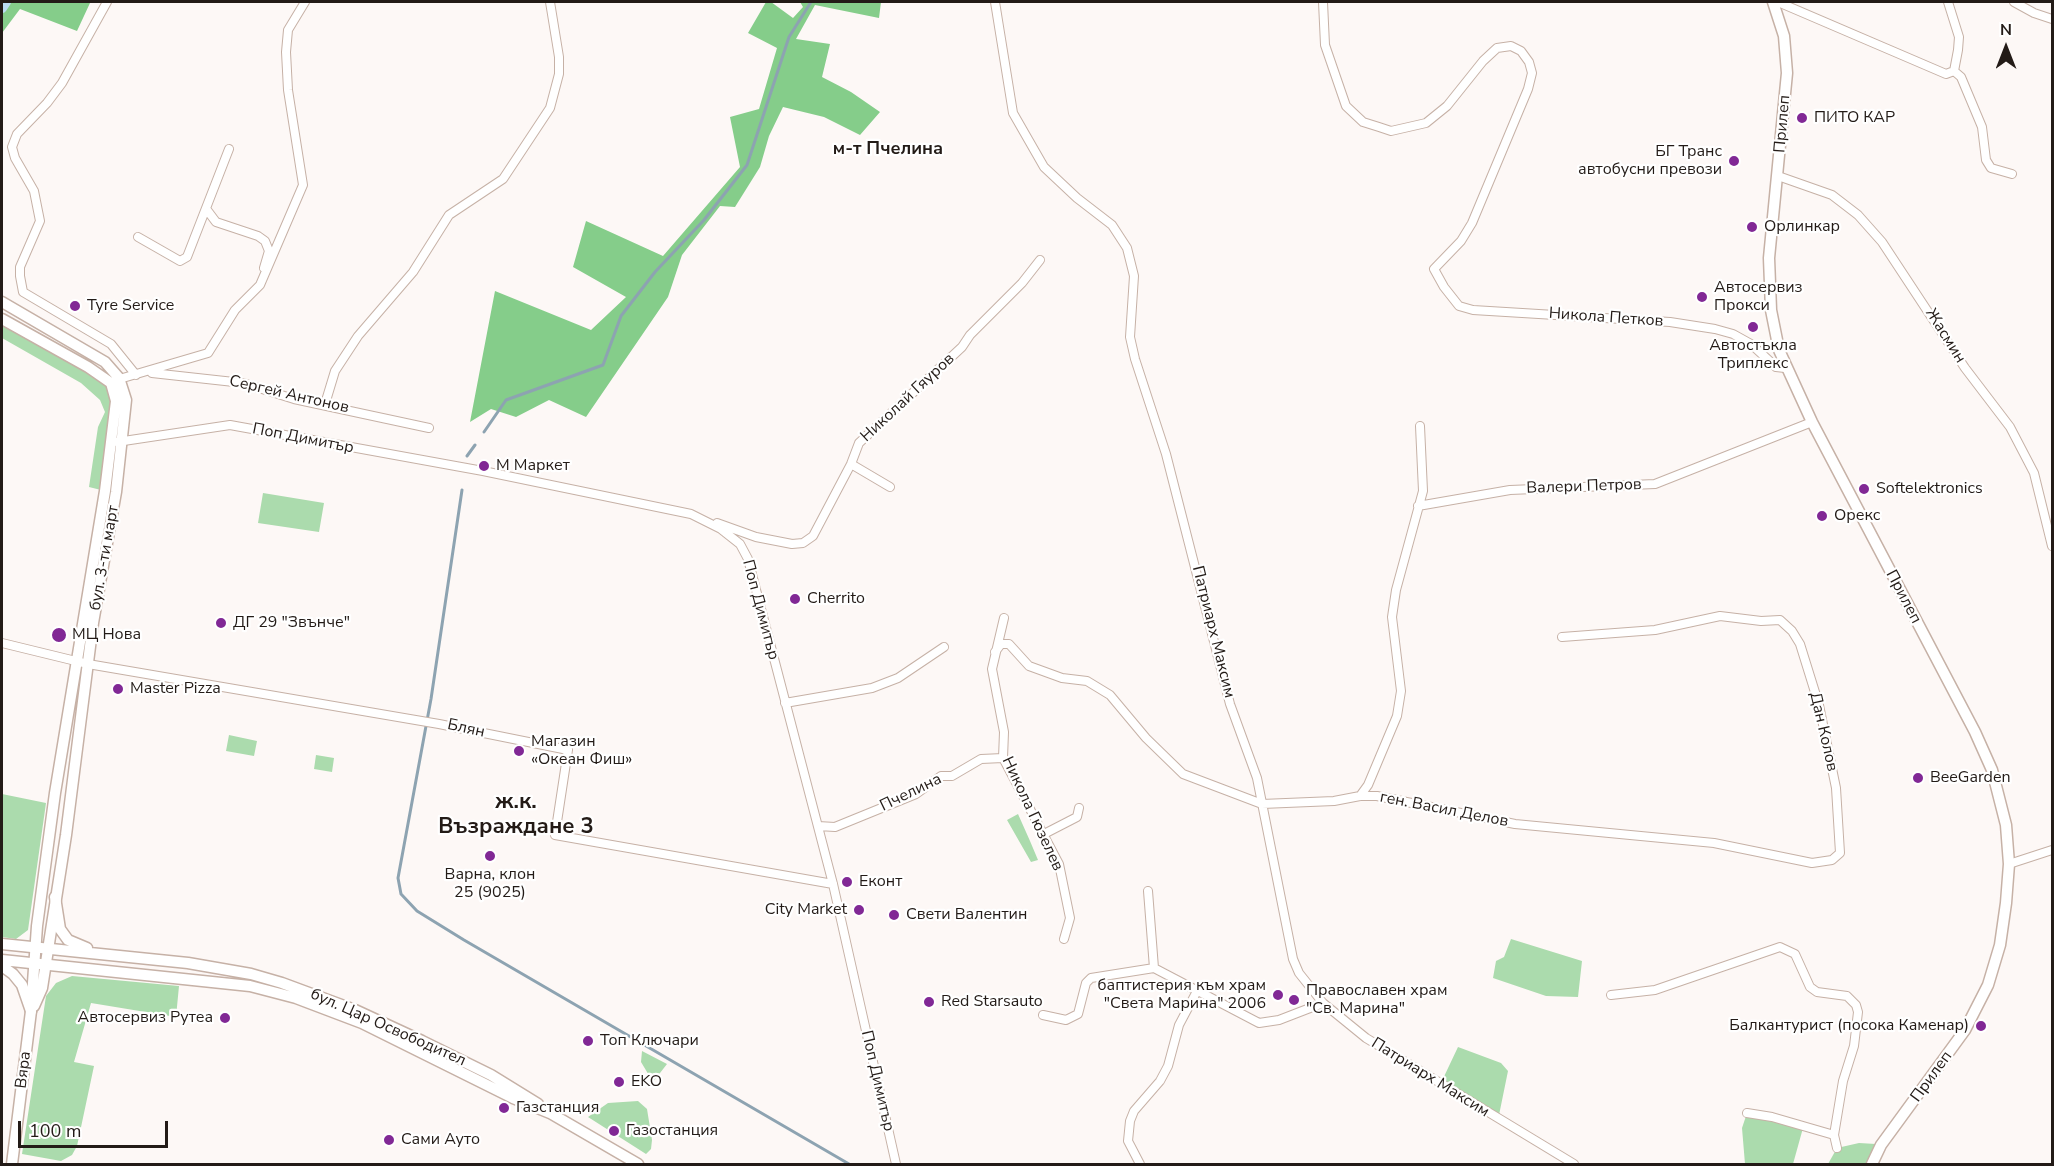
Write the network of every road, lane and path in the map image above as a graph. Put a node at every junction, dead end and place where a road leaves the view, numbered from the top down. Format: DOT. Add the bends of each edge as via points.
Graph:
graph roads {
  1 [pos="107,2"];
  2 [pos="305,2"];
  3 [pos="550,2"];
  4 [pos="995,2"];
  5 [pos="1323,2"];
  6 [pos="1773,2"];
  7 [pos="1778,2"];
  8 [pos="1948,2"];
  9 [pos="2014,2"];
  10 [pos="2052,19"];
  11 [pos="1954,71"];
  12 [pos="229,149"];
  13 [pos="2012,174"];
  14 [pos="1778,176"];
  15 [pos="207,210"];
  16 [pos="138,237"];
  17 [pos="1040,260"];
  18 [pos="264,273"];
  19 [pos="2,302"];
  20 [pos="2,319"];
  21 [pos="1785,368"];
  22 [pos="147,372"];
  23 [pos="136,375"];
  24 [pos="115,381"];
  25 [pos="326,404"];
  26 [pos="1812,422"];
  27 [pos="1420,426"];
  28 [pos="429,428"];
  29 [pos="117,442"];
  30 [pos="851,464"];
  31 [pos="890,487"];
  32 [pos="1418,506"];
  33 [pos="691,514"];
  34 [pos="2052,546"];
  35 [pos="1004,618"];
  36 [pos="1562,637"];
  37 [pos="2,644"];
  38 [pos="944,647"];
  39 [pos="995,652"];
  40 [pos="77,661"];
  41 [pos="88,664"];
  42 [pos="784,703"];
  43 [pos="1003,758"];
  44 [pos="1360,796"];
  45 [pos="1262,804"];
  46 [pos="1078,808"];
  47 [pos="818,826"];
  48 [pos="1044,834"];
  49 [pos="2052,850"];
  50 [pos="1840,853"];
  51 [pos="2009,864"];
  52 [pos="833,884"];
  53 [pos="1148,891"];
  54 [pos="55,897"];
  55 [pos="1064,939"];
  56 [pos="2,944"];
  57 [pos="36,948"];
  58 [pos="48,949"];
  59 [pos="119,956"];
  60 [pos="2,960"];
  61 [pos="40,965"];
  62 [pos="2,966"];
  63 [pos="1154,968"];
  64 [pos="1197,992"];
  65 [pos="1611,995"];
  66 [pos="1323,1003"];
  67 [pos="31,1011"];
  68 [pos="1043,1015"];
  69 [pos="550,1113"];
  70 [pos="1747,1113"];
  71 [pos="1834,1135"];
  72 [pos="1837,1148"];
  73 [pos="12,1164"];
  74 [pos="638,1164"];
  75 [pos="896,1164"];
  76 [pos="1140,1164"];
  77 [pos="1574,1164"];
  78 [pos="1872,1164"];
  1 -- 23 [label="street" via="62,83 17,134 12,147 34,191 40,221 20,267 20,276 23,292 111,344"];
  2 -- 18 [label="street" via="288,30 286,52 303,185"];
  3 -- 25 [label="street" via="559,57 550,108 503,179 449,215 413,272 358,336 335,371"];
  4 -- 45 [label="street, Патриарх Максим" via="1013,113 1044,167 1112,225 1127,248 1134,276 1130,337 1134,359 1166,454 1215,651"];
  5 -- 21 [label="street, Никола Петков" via="1325,45 1346,106 1363,122 1379,127 1391,130 1426,123 1448,106 1497,48 1511,46 1529,62 1532,73 1528,89 1472,223 1434,269 1459,306 1707,327 1733,334 1751,344 1776,368"];
  6 -- 14 [label="street, Прилеп" via="1784,36 1787,73"];
  7 -- 11 [label="street" via="1940,72"];
  8 -- 11 [label="street" via="1959,37"];
  9 -- 10 [label="street"];
  11 -- 13 [label="street" via="1961,78 1982,127 1991,168"];
  12 -- 15 [label="street"];
  14 -- 21 [label="street, Прилеп" via="1768,280 1774,330"];
  14 -- 34 [label="street, Жасмин" via="1832,195 1858,215 1882,242 1965,368 2010,427 2034,473"];
  15 -- 16 [label="street" via="187,257 180,261"];
  15 -- 18 [label="street" via="216,222 265,241 268,251"];
  17 -- 30 [label="street, Николай Гяуров" via="955,354 858,443"];
  18 -- 22 [label="street" via="255,292 236,310 208,353"];
  19 -- 24 [label="street" via="105,362"];
  20 -- 24 [label="street"];
  21 -- 26 [label="street, Прилеп"];
  22 -- 23 [label="street"];
  22 -- 25 [label="street, Сергей Антонов" via="243,383 294,399"];
  23 -- 24 [label="street"];
  24 -- 29 [label="street, бул. 3-ти март"];
  25 -- 28 [label="street, Сергей Антонов"];
  26 -- 32 [label="street, Валери Петров" via="1655,484 1509,490"];
  26 -- 51 [label="street, Прилеп" via="1992,770"];
  27 -- 32 [label="street" via="1424,476"];
  29 -- 33 [label="street, Поп Димитър" via="230,425"];
  29 -- 40 [label="street, бул. 3-ти март"];
  29 -- 41 [label="street, бул. 3-ти март"];
  30 -- 31 [label="street"];
  30 -- 33 [label="street, Николай Гяуров" via="820,527 803,543 756,537"];
  32 -- 44 [label="street" via="1392,617 1401,691 1398,717"];
  33 -- 42 [label="street, Поп Димитър" via="740,544 748,559"];
  35 -- 39 [label="street, Никола Гюзелев"];
  36 -- 50 [label="street, Дан Колов" via="1655,630 1720,616 1780,620 1800,644 1819,705 1836,788"];
  37 -- 40 [label="street, Блян"];
  38 -- 42 [label="street" via="898,678 872,688"];
  39 -- 43 [label="street, Никола Гюзелев" via="992,669 1004,732"];
  39 -- 45 [label="street, ген. Васил Делов" via="1001,644 1009,644 1037,670 1087,681 1110,695 1183,774"];
  40 -- 41 [label="street, Блян"];
  40 -- 57 [label="street, бул. 3-ти март" via="55,792"];
  41 -- 52 [label="street, Блян" via="421,720 568,750 555,835"];
  41 -- 54 [label="street, бул. 3-ти март"];
  42 -- 47 [label="street, Поп Димитър"];
  43 -- 47 [label="street, Пчелина" via="981,759 952,776 941,776 916,794 835,827"];
  43 -- 48 [label="street, Никола Гюзелев"];
  44 -- 45 [label="street, ген. Васил Делов"];
  44 -- 50 [label="street, ген. Васил Делов" via="1377,796 1515,824 1714,843 1812,863 1832,860"];
  45 -- 66 [label="street, Патриарх Максим" via="1293,958 1299,973"];
  46 -- 48 [label="street" via="1077,817"];
  47 -- 52 [label="street, Поп Димитър"];
  48 -- 55 [label="street, Никола Гюзелев" via="1059,864 1070,918"];
  49 -- 51 [label="street"];
  51 -- 78 [label="street, Прилеп" via="2000,945 1977,1011 1881,1144"];
  52 -- 75 [label="street, Поп Димитър"];
  53 -- 63 [label="street"];
  54 -- 58 [label="street, бул. 3-ти март"];
  54 -- 59 [label="street" via="58,921 68,940"];
  56 -- 57 [label="street, бул. Цар Освободител"];
  57 -- 58 [label="street, бул. Цар Освободител"];
  57 -- 61 [label="street, бул. 3-ти март"];
  58 -- 59 [label="street, бул. Цар Освободител"];
  58 -- 61 [label="street, Вяра"];
  59 -- 69 [label="street, бул. Цар Освободител" via="242,972 319,996 491,1075"];
  60 -- 61 [label="street, бул. Цар Освободител"];
  61 -- 67 [label="street, Вяра"];
  61 -- 69 [label="street, бул. Цар Освободител" via="268,990 362,1023"];
  62 -- 67 [label="street" via="22,984"];
  63 -- 64 [label="street"];
  63 -- 68 [label="street" via="1091,978 1086,983 1078,1014 1066,1020"];
  64 -- 66 [label="street" via="1259,1023 1279,1020"];
  64 -- 76 [label="street" via="1179,1025 1168,1066 1130,1121 1128,1141"];
  65 -- 71 [label="street" via="1655,990 1780,947 1795,954 1810,987 1817,993 1841,994 1856,1005 1854,1046 1843,1081"];
  66 -- 77 [label="street, Патриарх Максим" via="1366,1038"];
  67 -- 73 [label="street, Вяра"];
  69 -- 74 [label="street, бул. Цар Освободител"];
  70 -- 71 [label="street"];
  71 -- 72 [label="street"];
}
